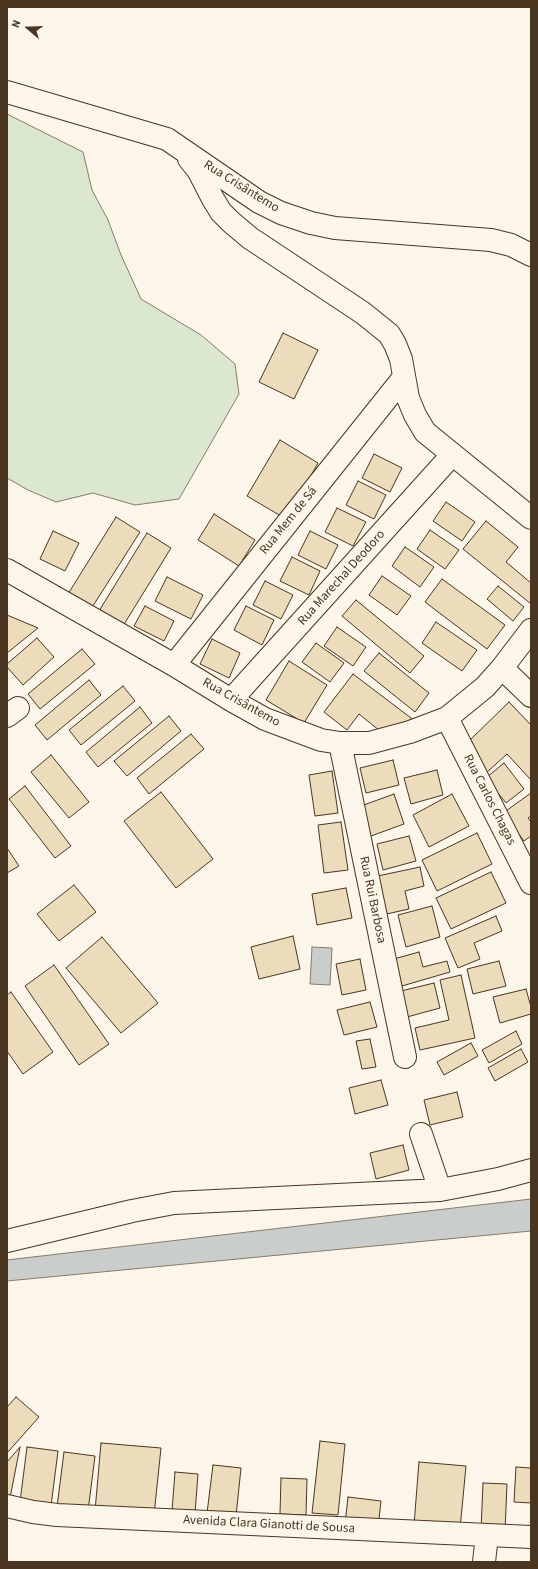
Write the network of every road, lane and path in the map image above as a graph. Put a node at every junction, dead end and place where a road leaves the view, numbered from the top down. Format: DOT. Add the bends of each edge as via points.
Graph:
graph roads {
  1 [pos="7,92"];
  2 [pos="167,139"];
  3 [pos="531,255"];
  4 [pos="404,377"];
  5 [pos="452,455"];
  6 [pos="531,518"];
  7 [pos="7,570"];
  8 [pos="531,630"];
  9 [pos="174,665"];
  10 [pos="502,668"];
  11 [pos="531,696"];
  12 [pos="231,700"];
  13 [pos="448,718"];
  14 [pos="340,743"];
  15 [pos="531,883"];
  16 [pos="405,1057"];
  17 [pos="422,1134"];
  18 [pos="531,1170"];
  19 [pos="440,1190"];
  20 [pos="7,1241"];
  21 [pos="7,1506"];
  22 [pos="487,1535"];
  23 [pos="531,1538"];
  24 [pos="484,1562"];
  1 -- 2 [label="street, Rua Crisântemo"];
  2 -- 3 [label="street, Rua Crisântemo" via="259,202 311,223 335,228 491,240 511,245"];
  2 -- 4 [label="street" via="194,164 213,200 231,222 250,238 363,313 389,334 396,344"];
  4 -- 5 [label="street" via="408,398 425,432"];
  4 -- 9 [label="street, Rua Mem de Sá"];
  5 -- 6 [label="street"];
  5 -- 12 [label="street, Rua Marechal Deodoro"];
  7 -- 9 [label="street, Rua Crisântemo"];
  8 -- 10 [label="street, Rua Crisântemo"];
  9 -- 12 [label="street, Rua Crisântemo"];
  10 -- 11 [label="street"];
  10 -- 13 [label="street, Rua Crisântemo" via="485,687"];
  12 -- 14 [label="street, Rua Crisântemo" via="295,732"];
  13 -- 14 [label="street, Rua Crisântemo" via="370,743"];
  13 -- 15 [label="street, Rua Carlos Chagas"];
  14 -- 16 [label="street, Rua Rui Barbosa"];
  17 -- 19 [label="street"];
  18 -- 19 [label="street"];
  19 -- 20 [label="street" via="174,1204 132,1211"];
  21 -- 22 [label="street, Avenida Clara Gianotti de Sousa" via="57,1516"];
  22 -- 23 [label="street, Avenida Clara Gianotti de Sousa"];
  22 -- 24 [label="street"];
}
